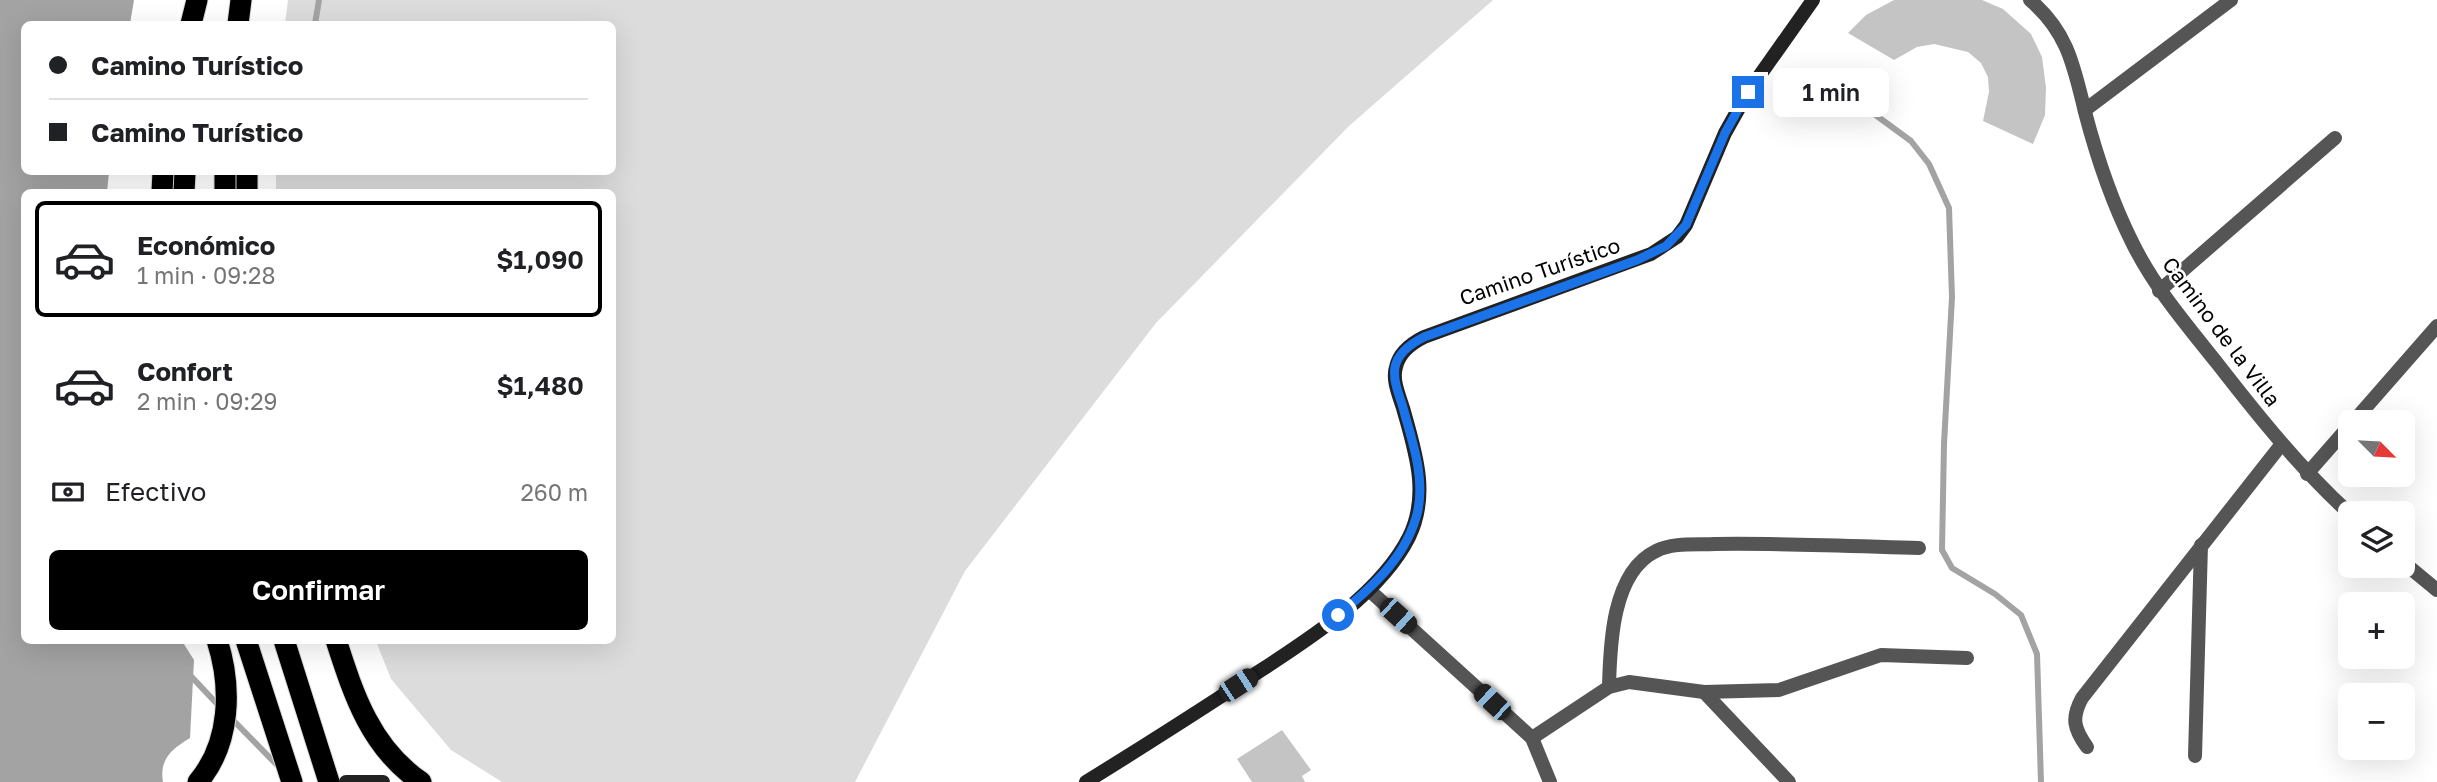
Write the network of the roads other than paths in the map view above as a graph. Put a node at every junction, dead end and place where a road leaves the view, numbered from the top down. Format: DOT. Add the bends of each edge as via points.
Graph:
graph roads {
  1 [pos="199,0"];
  2 [pos="243,0"];
  3 [pos="1813,0"];
  4 [pos="2030,0"];
  5 [pos="2231,0"];
  6 [pos="192,21"];
  7 [pos="197,21"];
  8 [pos="239,21"];
  9 [pos="244,21"];
  10 [pos="2085,110"];
  11 [pos="2335,138"];
  12 [pos="2159,291"];
  13 [pos="2437,326"];
  14 [pos="2363,410"];
  15 [pos="2338,439"];
  16 [pos="2281,445"];
  17 [pos="2307,474"];
  18 [pos="2338,503"];
  19 [pos="2202,545"];
  20 [pos="1919,548"];
  21 [pos="2415,572"];
  22 [pos="1369,590"];
  23 [pos="2437,590"];
  24 [pos="247,644"];
  25 [pos="285,644"];
  26 [pos="337,644"];
  27 [pos="218,645"];
  28 [pos="1967,658"];
  29 [pos="1609,687"];
  30 [pos="1704,692"];
  31 [pos="1532,738"];
  32 [pos="2087,747"];
  33 [pos="2195,755"];
  34 [pos="353,781"];
  35 [pos="198,782"];
  36 [pos="292,782"];
  37 [pos="329,782"];
  38 [pos="346,782"];
  39 [pos="383,782"];
  40 [pos="421,782"];
  41 [pos="1086,782"];
  42 [pos="1550,782"];
  43 [pos="1789,782"];
  1 -- 6 [label="highway"];
  1 -- 7 [label="highway"];
  2 -- 8 [label="highway"];
  2 -- 9 [label="highway"];
  3 -- 22 [label="main road, Camino Turístico" via="1748,92 1677,237 1637,260 1424,337 1400,357 1395,376 1418,461 1418,508 1401,551"];
  4 -- 10 [label="street, Camino de la Villa" via="2048,18 2069,52"];
  5 -- 10 [label="street"];
  10 -- 12 [label="street, Camino de la Villa" via="2131,240"];
  11 -- 12 [label="street"];
  12 -- 16 [label="street, Camino de la Villa"];
  13 -- 14 [label="street"];
  15 -- 17 [label="street"];
  16 -- 17 [label="street, Camino de la Villa"];
  16 -- 19 [label="street"];
  17 -- 18 [label="street, Camino de la Villa"];
  19 -- 32 [label="street" via="2081,698 2073,713 2076,731"];
  19 -- 33 [label="street"];
  20 -- 29 [label="street" via="1737,544 1656,551 1632,573 1619,598 1610,644"];
  21 -- 23 [label="street"];
  22 -- 31 [label="street"];
  22 -- 41 [label="main road, Camino Turístico" via="1258,672"];
  24 -- 36 [label="highway"];
  25 -- 37 [label="highway"];
  26 -- 40 [label="highway" via="352,691 377,739 400,767"];
  27 -- 35 [label="highway" via="227,695 224,726 212,762"];
  28 -- 30 [label="street" via="1881,655 1779,690"];
  29 -- 30 [label="street" via="1629,682"];
  29 -- 31 [label="street"];
  30 -- 43 [label="street"];
  31 -- 42 [label="street"];
  34 -- 38 [label="main road"];
  34 -- 39 [label="main road"];
}
